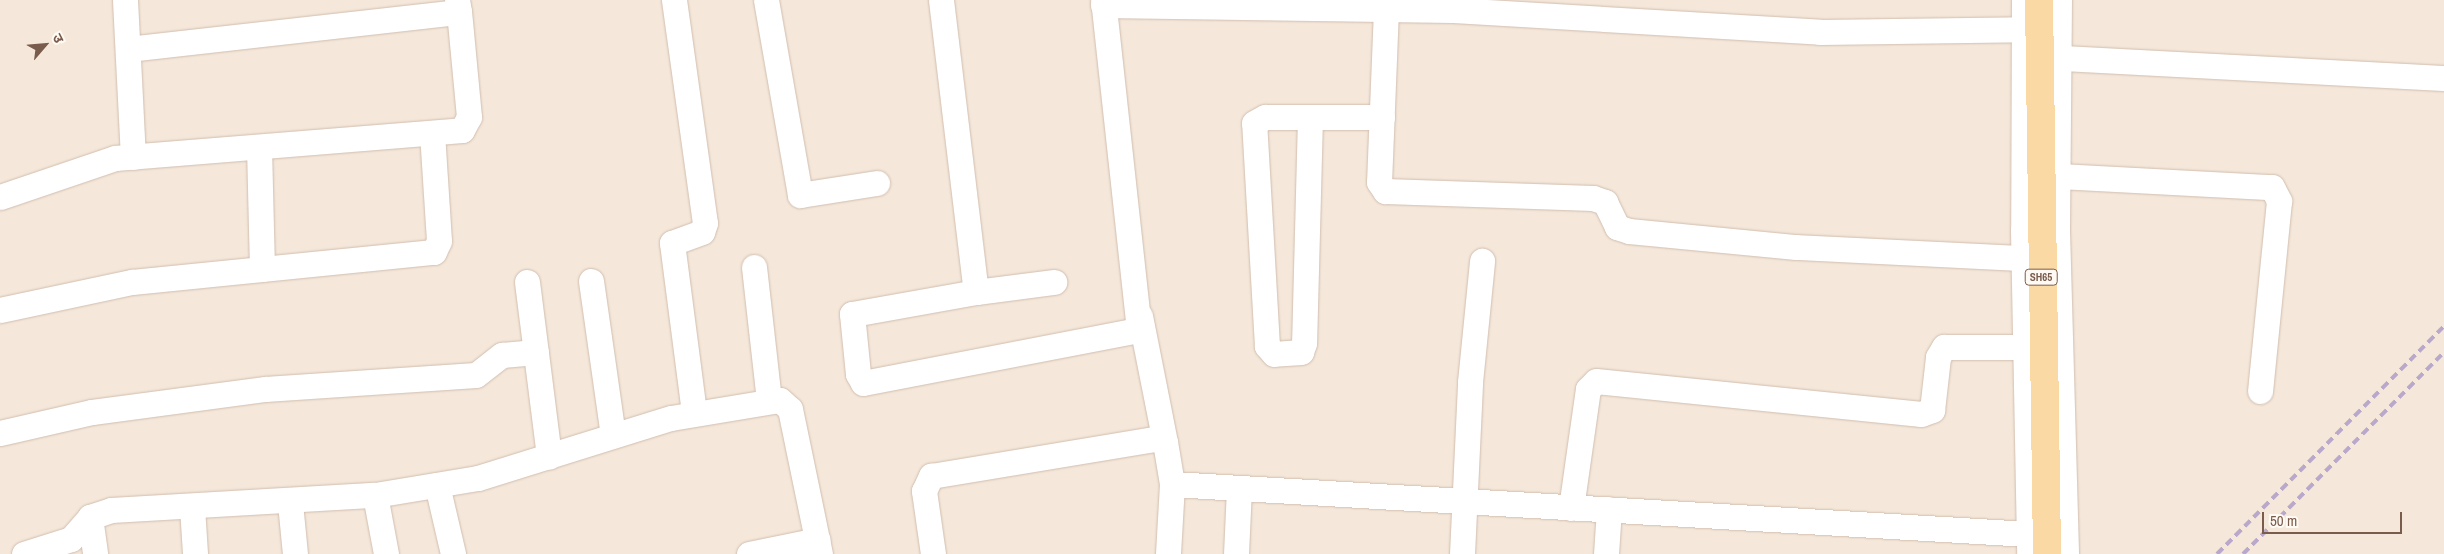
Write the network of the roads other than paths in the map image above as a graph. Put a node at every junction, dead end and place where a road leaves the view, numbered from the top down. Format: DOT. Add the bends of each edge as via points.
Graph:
graph roads {
  1 [pos="125,0"];
  2 [pos="674,0"];
  3 [pos="766,0"];
  4 [pos="941,0"];
  5 [pos="2024,0"];
  6 [pos="2039,0"];
  7 [pos="2059,0"];
  8 [pos="1103,2"];
  9 [pos="458,6"];
  10 [pos="1386,9"];
  11 [pos="2024,29"];
  12 [pos="128,49"];
  13 [pos="2061,58"];
  14 [pos="2444,78"];
  15 [pos="1310,117"];
  16 [pos="1382,117"];
  17 [pos="432,134"];
  18 [pos="259,147"];
  19 [pos="133,157"];
  20 [pos="2059,176"];
  21 [pos="877,183"];
  22 [pos="0,197"];
  23 [pos="2024,258"];
  24 [pos="1482,261"];
  25 [pos="754,267"];
  26 [pos="262,270"];
  27 [pos="590,281"];
  28 [pos="528,282"];
  29 [pos="1054,282"];
  30 [pos="976,292"];
  31 [pos="0,310"];
  32 [pos="1140,316"];
  33 [pos="2026,347"];
  34 [pos="536,352"];
  35 [pos="2260,391"];
  36 [pos="769,400"];
  37 [pos="694,413"];
  38 [pos="0,433"];
  39 [pos="613,435"];
  40 [pos="1165,442"];
  41 [pos="548,457"];
  42 [pos="1172,484"];
  43 [pos="437,485"];
  44 [pos="1239,488"];
  45 [pos="375,495"];
  46 [pos="290,503"];
  47 [pos="1465,503"];
  48 [pos="192,507"];
  49 [pos="1571,508"];
  50 [pos="1609,509"];
  51 [pos="90,518"];
  52 [pos="2029,544"];
  53 [pos="819,547"];
  54 [pos="24,554"];
  55 [pos="95,554"];
  56 [pos="195,554"];
  57 [pos="295,554"];
  58 [pos="386,554"];
  59 [pos="453,554"];
  60 [pos="750,554"];
  61 [pos="933,554"];
  62 [pos="1168,554"];
  63 [pos="1236,554"];
  64 [pos="1462,554"];
  65 [pos="1606,554"];
  66 [pos="2047,554"];
  67 [pos="2066,554"];
  1 -- 12 [label="street"];
  2 -- 37 [label="street" via="705,223 702,232 672,243"];
  3 -- 21 [label="street" via="800,194"];
  4 -- 30 [label="street"];
  5 -- 11 [label="street"];
  6 -- 66 [label="main road, SH65"];
  7 -- 13 [label="street"];
  8 -- 10 [label="street"];
  8 -- 32 [label="street"];
  9 -- 12 [label="street"];
  9 -- 17 [label="street" via="468,125 455,132"];
  10 -- 11 [label="street" via="1504,12 1788,31"];
  10 -- 16 [label="street"];
  11 -- 23 [label="street"];
  12 -- 19 [label="street"];
  13 -- 14 [label="street"];
  13 -- 20 [label="street"];
  15 -- 15 [label="street" via="1265,117 1254,123 1267,346 1274,354 1301,352 1304,343"];
  15 -- 16 [label="street"];
  16 -- 23 [label="street" via="1379,182 1385,191 1593,198 1605,202 1612,223 1629,231 1796,247"];
  17 -- 18 [label="street"];
  17 -- 26 [label="street" via="439,241 434,252"];
  18 -- 19 [label="street"];
  18 -- 26 [label="street"];
  19 -- 22 [label="street" via="102,161"];
  20 -- 35 [label="street" via="2272,187 2279,201"];
  20 -- 67 [label="street"];
  23 -- 33 [label="street"];
  24 -- 47 [label="street" via="1470,382"];
  25 -- 36 [label="street"];
  26 -- 31 [label="street" via="132,282"];
  27 -- 39 [label="street"];
  28 -- 34 [label="street"];
  29 -- 30 [label="street"];
  30 -- 32 [label="street" via="856,312 851,320 859,378 870,384 1134,334 1139,330"];
  32 -- 40 [label="street"];
  33 -- 49 [label="street" via="1944,347 1938,357 1932,410 1921,414 1596,381 1588,389"];
  33 -- 52 [label="street"];
  34 -- 38 [label="street" via="502,355 476,375 264,389 92,412"];
  34 -- 41 [label="street"];
  36 -- 37 [label="street"];
  36 -- 53 [label="street" via="780,400 790,409"];
  37 -- 39 [label="street"];
  39 -- 41 [label="street"];
  40 -- 42 [label="street"];
  40 -- 61 [label="street" via="1155,439 932,476 924,490"];
  41 -- 43 [label="street"];
  42 -- 44 [label="street"];
  42 -- 62 [label="street"];
  43 -- 45 [label="street"];
  43 -- 59 [label="street"];
  44 -- 47 [label="street"];
  44 -- 63 [label="street"];
  45 -- 46 [label="street"];
  45 -- 58 [label="street"];
  46 -- 48 [label="street"];
  46 -- 57 [label="street"];
  47 -- 49 [label="street"];
  47 -- 64 [label="street"];
  48 -- 51 [label="street" via="112,510"];
  48 -- 56 [label="street"];
  49 -- 50 [label="street"];
  50 -- 52 [label="street"];
  50 -- 65 [label="street"];
  51 -- 54 [label="street" via="71,539"];
  51 -- 55 [label="street"];
  53 -- 60 [label="street"];
}
